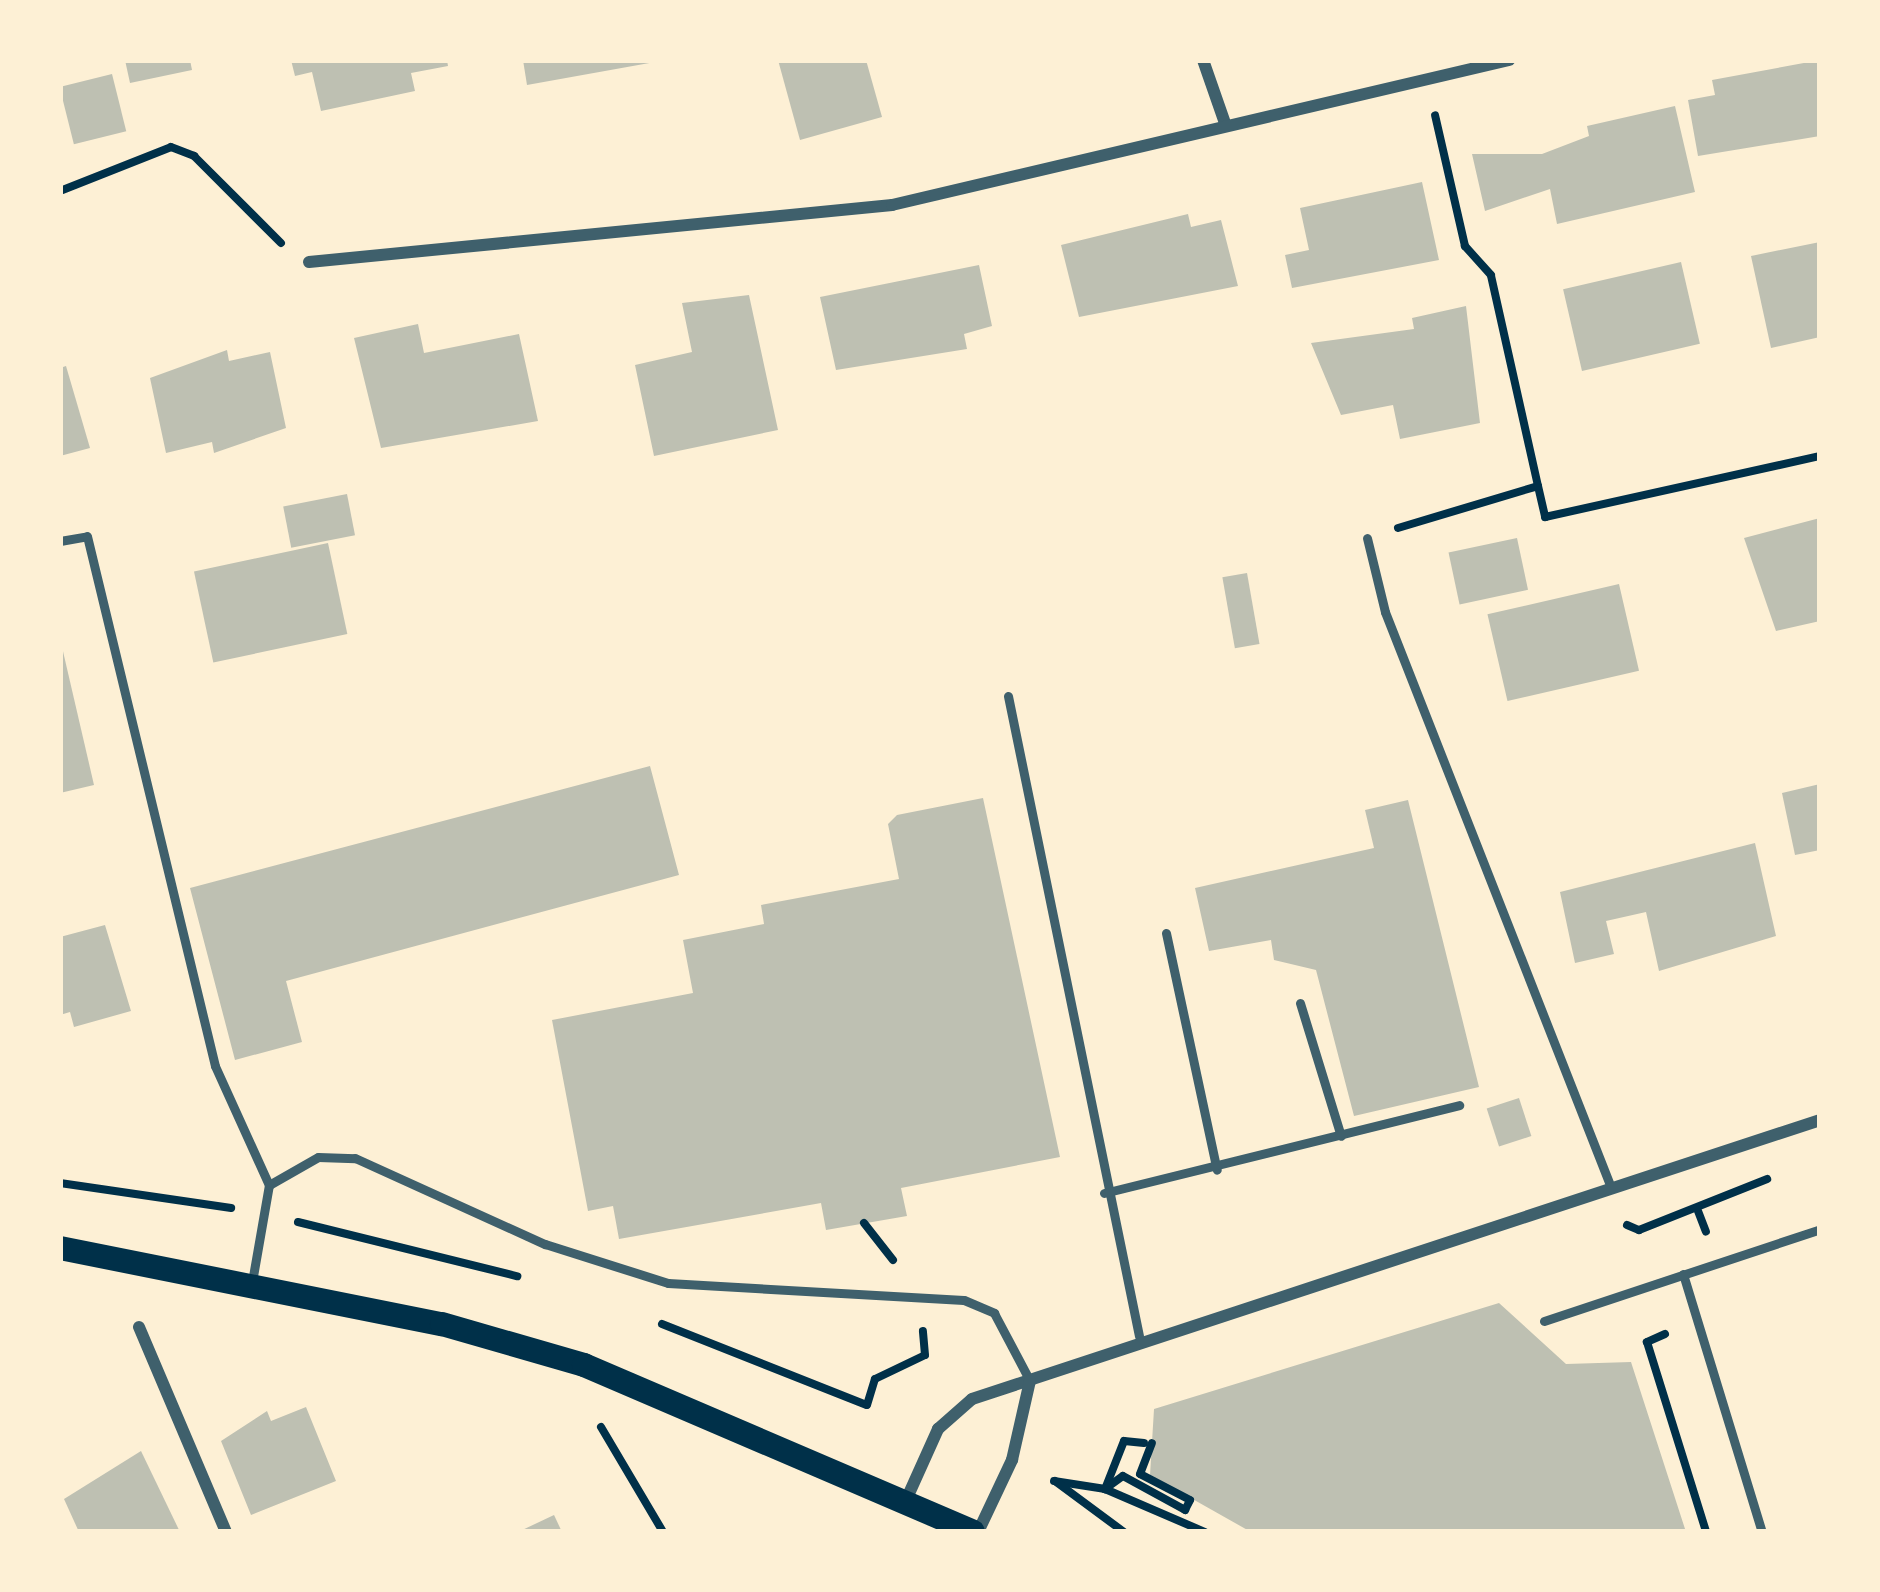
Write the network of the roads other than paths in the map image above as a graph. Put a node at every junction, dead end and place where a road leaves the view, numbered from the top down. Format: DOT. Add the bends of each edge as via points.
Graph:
graph roads {
  1 [pos="1203,60"];
  2 [pos="1509,60"];
  3 [pos="1225,123"];
  4 [pos="309,262"];
  5 [pos="1366,538"];
  6 [pos="60,541"];
  7 [pos="1008,696"];
  8 [pos="1166,933"];
  9 [pos="1300,1003"];
  10 [pos="1459,1105"];
  11 [pos="1820,1120"];
  12 [pos="1341,1136"];
  13 [pos="1217,1170"];
  14 [pos="268,1185"];
  15 [pos="1610,1185"];
  16 [pos="1104,1193"];
  17 [pos="1820,1229"];
  18 [pos="60,1247"];
  19 [pos="1683,1274"];
  20 [pos="252,1282"];
  21 [pos="1544,1322"];
  22 [pos="139,1327"];
  23 [pos="1139,1336"];
  24 [pos="1030,1381"];
  25 [pos="907,1498"];
  26 [pos="226,1532"];
  27 [pos="976,1532"];
  28 [pos="1762,1532"];
  1 -- 3 [label="street"];
  2 -- 3 [label="street"];
  3 -- 4 [label="street" via="892,205"];
  5 -- 15 [label="lane" via="1385,612"];
  6 -- 14 [label="lane" via="87,536 215,1066"];
  7 -- 16 [label="lane"];
  8 -- 13 [label="lane"];
  9 -- 12 [label="lane"];
  10 -- 12 [label="lane"];
  11 -- 15 [label="street"];
  12 -- 13 [label="lane"];
  13 -- 16 [label="lane"];
  14 -- 20 [label="lane"];
  14 -- 24 [label="lane" via="318,1157 355,1158 544,1244 668,1283 964,1300 994,1313"];
  15 -- 23 [label="street"];
  16 -- 23 [label="lane"];
  17 -- 19 [label="lane"];
  18 -- 20 [label="main road"];
  19 -- 21 [label="lane"];
  19 -- 28 [label="lane"];
  20 -- 25 [label="main road" via="584,1365"];
  22 -- 26 [label="street"];
  23 -- 24 [label="street"];
  24 -- 25 [label="street" via="972,1399 938,1429"];
  24 -- 27 [label="street" via="1012,1460"];
  25 -- 27 [label="main road"];
}
